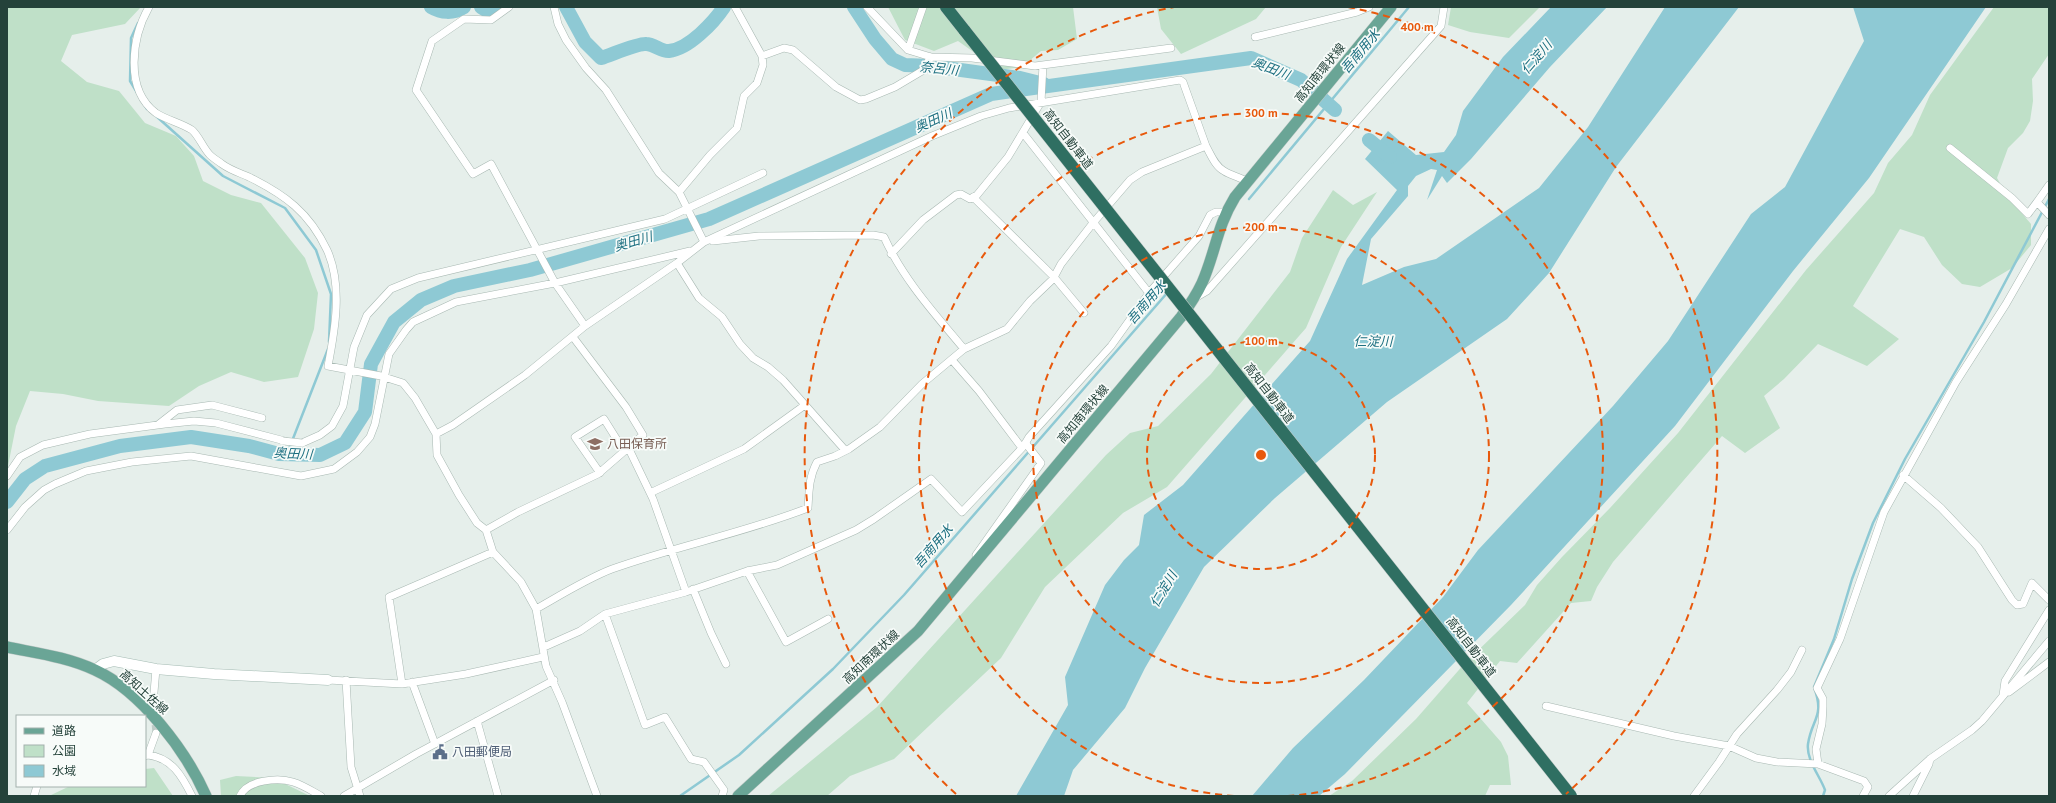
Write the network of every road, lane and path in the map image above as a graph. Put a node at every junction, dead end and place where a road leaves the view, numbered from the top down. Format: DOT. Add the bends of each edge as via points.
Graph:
graph roads {
  1 [pos="149,7"];
  2 [pos="509,7"];
  3 [pos="554,7"];
  4 [pos="735,7"];
  5 [pos="867,7"];
  6 [pos="924,7"];
  7 [pos="946,7"];
  8 [pos="1369,7"];
  9 [pos="1391,7"];
  10 [pos="1444,7"];
  11 [pos="1256,37"];
  12 [pos="1171,48"];
  13 [pos="908,50"];
  14 [pos="762,56"];
  15 [pos="931,57"];
  16 [pos="1004,62"];
  17 [pos="1043,65"];
  18 [pos="991,70"];
  19 [pos="1041,102"];
  20 [pos="1023,134"];
  21 [pos="1206,146"];
  22 [pos="1950,148"];
  23 [pos="763,173"];
  24 [pos="1248,182"];
  25 [pos="2049,185"];
  26 [pos="679,192"];
  27 [pos="973,197"];
  28 [pos="2039,203"];
  29 [pos="688,210"];
  30 [pos="1226,212"];
  31 [pos="2047,213"];
  32 [pos="1093,223"];
  33 [pos="2049,229"];
  34 [pos="702,239"];
  35 [pos="692,250"];
  36 [pos="538,252"];
  37 [pos="891,254"];
  38 [pos="677,263"];
  39 [pos="1054,277"];
  40 [pos="555,283"];
  41 [pos="1150,293"];
  42 [pos="1195,298"];
  43 [pos="1084,313"];
  44 [pos="585,326"];
  45 [pos="572,337"];
  46 [pos="964,349"];
  47 [pos="952,360"];
  48 [pos="351,371"];
  49 [pos="383,377"];
  50 [pos="805,405"];
  51 [pos="262,418"];
  52 [pos="159,425"];
  53 [pos="436,434"];
  54 [pos="1025,445"];
  55 [pos="626,449"];
  56 [pos="846,450"];
  57 [pos="600,472"];
  58 [pos="1903,475"];
  59 [pos="7,476"];
  60 [pos="650,493"];
  61 [pos="8,526"];
  62 [pos="486,530"];
  63 [pos="672,550"];
  64 [pos="494,552"];
  65 [pos="747,571"];
  66 [pos="694,589"];
  67 [pos="686,592"];
  68 [pos="2049,600"];
  69 [pos="940,605"];
  70 [pos="536,609"];
  71 [pos="2049,610"];
  72 [pos="605,614"];
  73 [pos="828,619"];
  74 [pos="2049,641"];
  75 [pos="7,647"];
  76 [pos="544,648"];
  77 [pos="1802,650"];
  78 [pos="543,657"];
  79 [pos="2049,662"];
  80 [pos="726,664"];
  81 [pos="156,669"];
  82 [pos="95,670"];
  83 [pos="328,680"];
  84 [pos="346,680"];
  85 [pos="554,680"];
  86 [pos="412,682"];
  87 [pos="402,684"];
  88 [pos="2004,695"];
  89 [pos="153,704"];
  90 [pos="1546,706"];
  91 [pos="477,721"];
  92 [pos="156,733"];
  93 [pos="435,744"];
  94 [pos="1729,746"];
  95 [pos="146,756"];
  96 [pos="1930,759"];
  97 [pos="1818,764"];
  98 [pos="201,784"];
  99 [pos="358,787"];
  100 [pos="191,793"];
  101 [pos="206,796"];
  102 [pos="240,796"];
  103 [pos="321,796"];
  104 [pos="344,796"];
  105 [pos="360,796"];
  106 [pos="498,796"];
  107 [pos="597,796"];
  108 [pos="722,796"];
  109 [pos="738,796"];
  110 [pos="1571,796"];
  111 [pos="1694,796"];
  112 [pos="1863,796"];
  113 [pos="1889,796"];
  114 [pos="1913,796"];
  1 -- 48 [label="street" via="141,21 134,61 136,79 143,98 156,112 192,131 210,155 228,168 290,200 313,225 328,251 335,281 334,336 328,366"];
  2 -- 36 [label="street" via="491,20 464,19 432,41 416,90 473,174 491,164"];
  3 -- 26 [label="street" via="558,24 566,40 606,90 659,173"];
  4 -- 14 [label="street"];
  5 -- 13 [label="street"];
  6 -- 13 [label="street"];
  7 -- 110 [label="highway, 高知自動車道, bridge"];
  8 -- 11 [label="street"];
  9 -- 24 [label="main road, 高知南環状線"];
  10 -- 42 [label="street" via="1441,26 1207,291"];
  12 -- 17 [label="street"];
  13 -- 15 [label="street"];
  14 -- 15 [label="street" via="784,48 793,50 836,87 860,100 895,87 922,71"];
  14 -- 26 [label="street" via="763,65 757,83 744,96 737,128"];
  15 -- 16 [label="street"];
  16 -- 17 [label="street"];
  16 -- 18 [label="street"];
  17 -- 19 [label="street"];
  19 -- 20 [label="street"];
  19 -- 21 [label="street" via="1180,80 1183,82"];
  19 -- 34 [label="street" via="1009,108 959,124"];
  20 -- 27 [label="street" via="1008,157 977,196"];
  20 -- 32 [label="street"];
  21 -- 24 [label="street" via="1217,166"];
  21 -- 32 [label="street" via="1142,172 1130,180"];
  22 -- 28 [label="street" via="2028,214"];
  23 -- 29 [label="street"];
  24 -- 30 [label="main road, 高知南環状線"];
  25 -- 28 [label="street"];
  26 -- 29 [label="street"];
  27 -- 37 [label="street" via="970,199 961,194 956,195 923,220"];
  27 -- 39 [label="street"];
  28 -- 31 [label="street"];
  29 -- 34 [label="street"];
  29 -- 36 [label="street" via="665,219"];
  30 -- 41 [label="street" via="1210,215 1199,236"];
  30 -- 42 [label="main road, 高知南環状線"];
  32 -- 39 [label="street"];
  32 -- 41 [label="street"];
  33 -- 58 [label="street"];
  34 -- 35 [label="street"];
  34 -- 37 [label="street" via="873,235 884,237"];
  35 -- 38 [label="street"];
  35 -- 40 [label="street"];
  36 -- 40 [label="street"];
  36 -- 48 [label="street" via="418,278 391,289 367,316 354,346"];
  37 -- 46 [label="street"];
  38 -- 44 [label="street"];
  38 -- 50 [label="street" via="699,298 722,316 740,344 753,358 783,380"];
  39 -- 43 [label="street"];
  39 -- 46 [label="street" via="1007,328"];
  40 -- 44 [label="street"];
  40 -- 49 [label="street" via="456,302 414,322 389,354"];
  41 -- 54 [label="street" via="1111,346"];
  42 -- 69 [label="main road, 高知南環状線"];
  44 -- 45 [label="street"];
  45 -- 53 [label="street" via="525,375"];
  45 -- 55 [label="street" via="626,406 643,435"];
  46 -- 47 [label="street"];
  47 -- 54 [label="street"];
  47 -- 56 [label="street" via="922,384 880,427"];
  48 -- 49 [label="street"];
  48 -- 52 [label="street, bridge" via="343,406 332,426 320,436 302,443 194,421"];
  49 -- 53 [label="street" via="403,383"];
  49 -- 61 [label="street" via="375,424 370,437 357,452 334,469 301,476 191,456 132,462 86,471 55,484 44,490"];
  50 -- 56 [label="street"];
  50 -- 60 [label="street" via="744,448"];
  51 -- 52 [label="street" via="212,405 177,410"];
  52 -- 59 [label="street" via="90,434 44,445 20,457"];
  53 -- 62 [label="street" via="437,455 459,495 478,523"];
  54 -- 65 [label="street" via="962,512 931,479 856,530 777,565"];
  54 -- 69 [label="street" via="1041,463"];
  55 -- 57 [label="street"];
  55 -- 57 [label="street" via="604,419 575,437"];
  55 -- 60 [label="street"];
  56 -- 63 [label="street" via="818,462 809,482 808,508 737,533"];
  57 -- 62 [label="street"];
  58 -- 68 [label="street" via="1941,508 1978,547 2017,605 2023,604 2032,583"];
  58 -- 97 [label="street" via="1884,512 1840,639 1817,688 1823,699 1822,724 1816,749"];
  60 -- 63 [label="street"];
  62 -- 64 [label="street"];
  63 -- 67 [label="street"];
  63 -- 70 [label="street" via="610,570"];
  64 -- 70 [label="street" via="521,582"];
  64 -- 87 [label="street" via="389,597"];
  65 -- 66 [label="street"];
  65 -- 73 [label="street" via="786,642"];
  66 -- 67 [label="street"];
  66 -- 80 [label="street" via="710,633"];
  67 -- 72 [label="street"];
  69 -- 109 [label="main road, 高知南環状線" via="918,631"];
  70 -- 76 [label="street"];
  71 -- 88 [label="street" via="2005,682"];
  72 -- 76 [label="street"];
  72 -- 108 [label="street" via="645,725 665,717 692,759 704,762 724,790"];
  74 -- 88 [label="street"];
  75 -- 82 [label="main road, 高知土佐線" via="47,655"];
  76 -- 78 [label="street"];
  77 -- 94 [label="street" via="1791,672"];
  78 -- 85 [label="street"];
  78 -- 86 [label="street" via="466,674"];
  79 -- 88 [label="street"];
  81 -- 82 [label="street" via="114,661"];
  81 -- 83 [label="street"];
  81 -- 89 [label="street"];
  82 -- 98 [label="main road, 高知土佐線" via="133,697 161,725"];
  83 -- 84 [label="street"];
  84 -- 87 [label="street"];
  84 -- 99 [label="street" via="351,767"];
  85 -- 91 [label="street"];
  85 -- 107 [label="street"];
  86 -- 87 [label="street"];
  86 -- 93 [label="street"];
  88 -- 96 [label="street" via="1972,730"];
  90 -- 94 [label="street"];
  91 -- 93 [label="street"];
  91 -- 106 [label="street"];
  92 -- 95 [label="street"];
  93 -- 99 [label="street"];
  94 -- 97 [label="street" via="1756,758"];
  94 -- 111 [label="street"];
  95 -- 100 [label="street" via="157,756 170,763"];
  96 -- 113 [label="street"];
  96 -- 114 [label="street"];
  97 -- 112 [label="street" via="1864,780 1868,787"];
  98 -- 100 [label="street"];
  98 -- 101 [label="main road, 高知土佐線"];
  99 -- 104 [label="street"];
  99 -- 105 [label="street"];
  102 -- 103 [label="street" via="247,786 270,780 292,782"];
}
